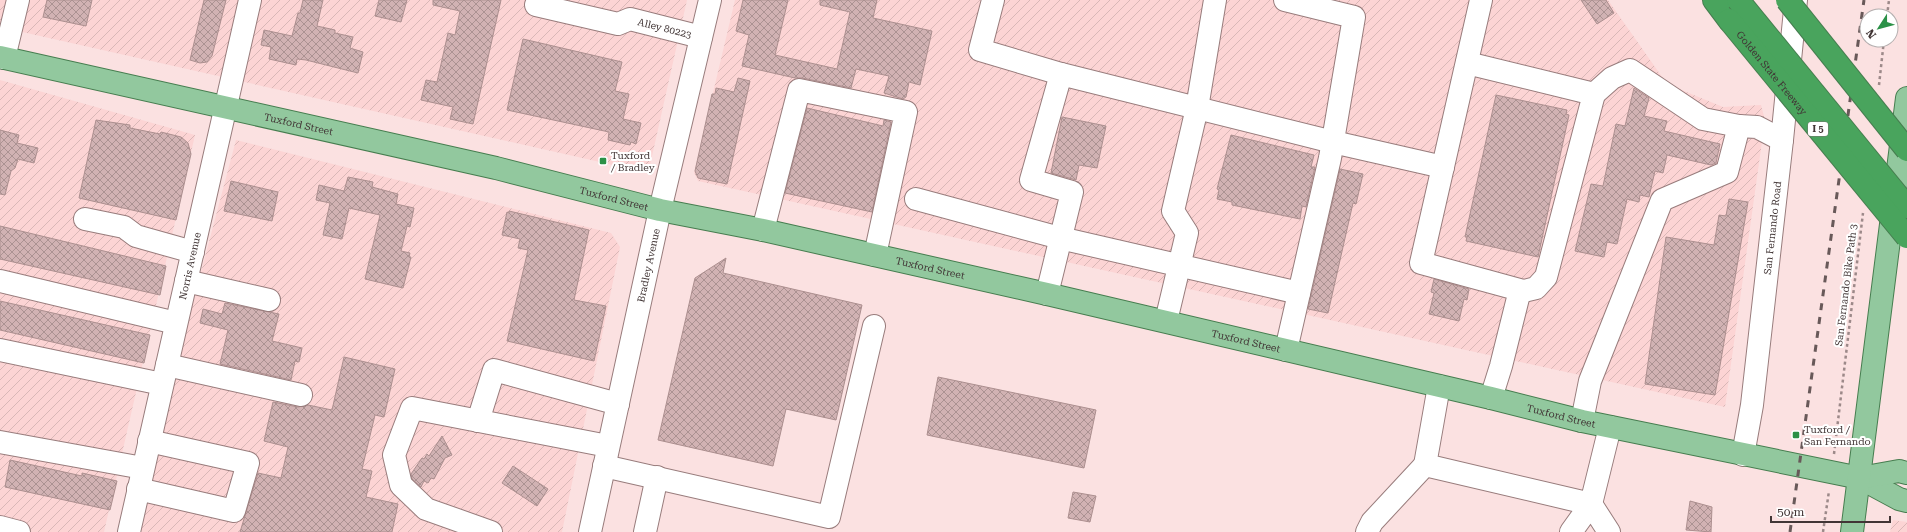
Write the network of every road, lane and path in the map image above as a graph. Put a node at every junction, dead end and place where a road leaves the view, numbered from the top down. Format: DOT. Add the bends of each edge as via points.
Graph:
graph roads {
  1 [pos="18,0"];
  2 [pos="250,0"];
  3 [pos="710,0"];
  4 [pos="993,0"];
  5 [pos="1215,0"];
  6 [pos="1285,0"];
  7 [pos="1481,0"];
  8 [pos="1714,0"];
  9 [pos="1738,0"];
  10 [pos="1755,0"];
  11 [pos="1787,0"];
  12 [pos="1796,0"];
  13 [pos="536,5"];
  14 [pos="701,37"];
  15 [pos="1883,48"];
  16 [pos="2,57"];
  17 [pos="1467,63"];
  18 [pos="1061,74"];
  19 [pos="1879,87"];
  20 [pos="1594,94"];
  21 [pos="1907,98"];
  22 [pos="1197,108"];
  23 [pos="225,109"];
  24 [pos="1739,126"];
  25 [pos="1782,140"];
  26 [pos="1333,142"];
  27 [pos="1907,150"];
  28 [pos="1443,167"];
  29 [pos="1907,187"];
  30 [pos="916,199"];
  31 [pos="1864,206"];
  32 [pos="1907,207"];
  33 [pos="660,210"];
  34 [pos="86,219"];
  35 [pos="763,230"];
  36 [pos="1907,237"];
  37 [pos="1060,238"];
  38 [pos="193,252"];
  39 [pos="875,255"];
  40 [pos="1179,266"];
  41 [pos="186,281"];
  42 [pos="0,282"];
  43 [pos="1520,292"];
  44 [pos="1047,294"];
  45 [pos="1298,298"];
  46 [pos="269,300"];
  47 [pos="1166,321"];
  48 [pos="176,323"];
  49 [pos="874,326"];
  50 [pos="0,350"];
  51 [pos="1286,350"];
  52 [pos="165,375"];
  53 [pos="1439,386"];
  54 [pos="301,395"];
  55 [pos="1491,398"];
  56 [pos="618,404"];
  57 [pos="478,421"];
  58 [pos="1582,421"];
  59 [pos="1610,427"];
  60 [pos="149,441"];
  61 [pos="0,442"];
  62 [pos="606,456"];
  63 [pos="1742,456"];
  64 [pos="1425,465"];
  65 [pos="143,468"];
  66 [pos="1831,473"];
  67 [pos="1907,473"];
  68 [pos="657,477"];
  69 [pos="1860,478"];
  70 [pos="138,489"];
  71 [pos="1907,501"];
  72 [pos="1591,504"];
  73 [pos="0,527"];
  74 [pos="19,532"];
  75 [pos="128,532"];
  76 [pos="491,532"];
  77 [pos="590,532"];
  78 [pos="645,532"];
  79 [pos="1367,532"];
  80 [pos="1571,532"];
  81 [pos="1609,532"];
  82 [pos="1823,532"];
  83 [pos="1852,532"];
  1 -- 16 [label="street"];
  2 -- 23 [label="street, Norris Avenue"];
  3 -- 14 [label="street, Bradley Avenue"];
  4 -- 18 [label="street" via="980,50"];
  5 -- 22 [label="street"];
  6 -- 26 [label="street" via="1354,17"];
  7 -- 17 [label="street"];
  8 -- 36 [label="highway, Golden State Freeway / I 5, bridge"];
  9 -- 32 [label="highway, bridge"];
  10 -- 29 [label="highway"];
  11 -- 27 [label="highway, bridge"];
  12 -- 25 [label="street, San Fernando Road"];
  13 -- 14 [label="street, Alley 80223" via="618,24 630,19"];
  14 -- 33 [label="street, Bradley Avenue"];
  15 -- 19 [label="path"];
  16 -- 23 [label="main road, Tuxford Street"];
  17 -- 20 [label="street"];
  17 -- 28 [label="street"];
  18 -- 22 [label="street"];
  18 -- 37 [label="street" via="1031,180 1072,192"];
  20 -- 24 [label="street" via="1612,78 1630,70 1703,119"];
  20 -- 43 [label="street" via="1546,277 1536,288"];
  21 -- 69 [label="main road"];
  22 -- 26 [label="street"];
  22 -- 40 [label="street" via="1173,211 1187,233"];
  23 -- 33 [label="main road, Tuxford Street" via="504,170"];
  23 -- 38 [label="street, Norris Avenue"];
  24 -- 25 [label="street" via="1756,127"];
  24 -- 58 [label="street" via="1727,172 1662,200 1590,381"];
  25 -- 63 [label="street, San Fernando Road" via="1752,405"];
  26 -- 28 [label="street"];
  26 -- 45 [label="street"];
  28 -- 43 [label="street" via="1421,263"];
  30 -- 37 [label="street"];
  31 -- 66 [label="path, San Fernando Bike Path 3"];
  33 -- 35 [label="main road, Tuxford Street"];
  33 -- 56 [label="street, Bradley Avenue"];
  34 -- 38 [label="street" via="124,227 136,236"];
  35 -- 39 [label="main road, Tuxford Street"];
  35 -- 39 [label="street" via="799,90 906,112"];
  37 -- 40 [label="street"];
  37 -- 44 [label="street"];
  38 -- 41 [label="street, Norris Avenue"];
  39 -- 44 [label="main road, Tuxford Street"];
  40 -- 45 [label="street"];
  40 -- 47 [label="street"];
  41 -- 46 [label="street"];
  41 -- 48 [label="street, Norris Avenue"];
  42 -- 48 [label="street"];
  43 -- 55 [label="street" via="1502,366"];
  44 -- 47 [label="main road, Tuxford Street"];
  45 -- 51 [label="street"];
  47 -- 51 [label="main road, Tuxford Street"];
  48 -- 52 [label="street, Norris Avenue"];
  49 -- 68 [label="street" via="829,517"];
  50 -- 52 [label="street"];
  51 -- 53 [label="main road, Tuxford Street"];
  52 -- 54 [label="street"];
  52 -- 60 [label="street, Norris Avenue"];
  53 -- 55 [label="main road, Tuxford Street"];
  53 -- 64 [label="street"];
  55 -- 58 [label="main road, Tuxford Street"];
  56 -- 57 [label="street" via="494,370"];
  56 -- 62 [label="street, Bradley Avenue"];
  57 -- 62 [label="street"];
  57 -- 76 [label="street" via="412,408 394,455 401,485 426,509"];
  58 -- 59 [label="main road, Tuxford Street"];
  59 -- 63 [label="main road, Tuxford Street"];
  59 -- 72 [label="street"];
  60 -- 65 [label="street, Norris Avenue"];
  60 -- 70 [label="street" via="248,463 234,511"];
  61 -- 65 [label="street"];
  62 -- 68 [label="street"];
  62 -- 77 [label="street, Bradley Avenue"];
  63 -- 66 [label="main road, Tuxford Street"];
  64 -- 72 [label="street"];
  64 -- 79 [label="street" via="1372,522"];
  65 -- 70 [label="street, Norris Avenue"];
  66 -- 69 [label="main road, Tuxford Street"];
  66 -- 82 [label="path, San Fernando Bike Path 3"];
  67 -- 69 [label="main road, Tuxford Street" via="1899,471"];
  68 -- 78 [label="street"];
  69 -- 71 [label="main road, Tuxford Street"];
  69 -- 83 [label="main road"];
  70 -- 75 [label="street, Norris Avenue"];
  72 -- 80 [label="street"];
  72 -- 81 [label="street"];
  73 -- 74 [label="street"];
}
